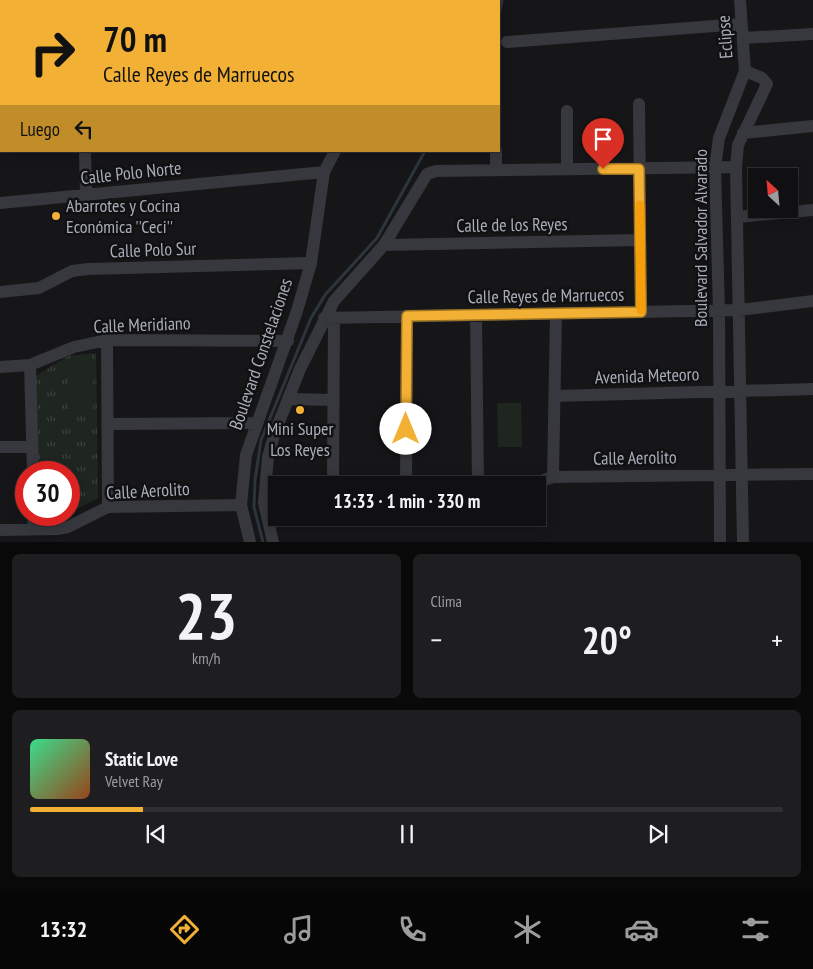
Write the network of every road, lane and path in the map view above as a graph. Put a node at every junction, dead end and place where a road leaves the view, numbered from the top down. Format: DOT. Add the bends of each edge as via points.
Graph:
graph roads {
  1 [pos="740,0"];
  2 [pos="740,24"];
  3 [pos="813,34"];
  4 [pos="743,38"];
  5 [pos="507,42"];
  6 [pos="745,71"];
  7 [pos="639,104"];
  8 [pos="567,111"];
  9 [pos="813,126"];
  10 [pos="743,134"];
  11 [pos="85,152"];
  12 [pos="334,152"];
  13 [pos="496,152"];
  14 [pos="736,167"];
  15 [pos="716,168"];
  16 [pos="639,169"];
  17 [pos="496,170"];
  18 [pos="567,170"];
  19 [pos="324,172"];
  20 [pos="86,195"];
  21 [pos="0,203"];
  22 [pos="813,210"];
  23 [pos="737,217"];
  24 [pos="640,240"];
  25 [pos="384,244"];
  26 [pos="311,262"];
  27 [pos="0,292"];
  28 [pos="813,301"];
  29 [pos="739,310"];
  30 [pos="720,311"];
  31 [pos="641,312"];
  32 [pos="556,314"];
  33 [pos="476,315"];
  34 [pos="407,316"];
  35 [pos="329,318"];
  36 [pos="107,340"];
  37 [pos="288,342"];
  38 [pos="30,365"];
  39 [pos="0,367"];
  40 [pos="813,389"];
  41 [pos="718,391"];
  42 [pos="739,391"];
  43 [pos="555,396"];
  44 [pos="288,398"];
  45 [pos="333,400"];
  46 [pos="256,423"];
  47 [pos="109,424"];
  48 [pos="0,447"];
  49 [pos="32,447"];
  50 [pos="32,461"];
  51 [pos="813,474"];
  52 [pos="719,475"];
  53 [pos="741,475"];
  54 [pos="269,476"];
  55 [pos="333,476"];
  56 [pos="406,476"];
  57 [pos="478,476"];
  58 [pos="553,477"];
  59 [pos="546,479"];
  60 [pos="241,505"];
  61 [pos="108,507"];
  62 [pos="34,526"];
  63 [pos="272,526"];
  64 [pos="34,529"];
  65 [pos="0,530"];
  66 [pos="250,542"];
  67 [pos="273,542"];
  68 [pos="720,542"];
  69 [pos="743,542"];
  1 -- 2 [label="street, Eclipse"];
  2 -- 4 [label="street, Eclipse"];
  2 -- 5 [label="street"];
  3 -- 4 [label="street"];
  4 -- 6 [label="street, Eclipse"];
  6 -- 10 [label="street, Boulevard Salvador Alvarado" via="762,78 767,86"];
  6 -- 15 [label="street, Boulevard Salvador Alvarado" via="719,138"];
  7 -- 16 [label="street"];
  8 -- 18 [label="street"];
  9 -- 10 [label="street"];
  10 -- 14 [label="street, Boulevard Salvador Alvarado" via="738,145"];
  11 -- 20 [label="street"];
  12 -- 19 [label="street, Boulevard Constelaciones"];
  13 -- 17 [label="street"];
  14 -- 15 [label="street"];
  14 -- 23 [label="street, Boulevard Salvador Alvarado"];
  15 -- 16 [label="street"];
  15 -- 30 [label="street, Boulevard Salvador Alvarado"];
  16 -- 18 [label="street"];
  16 -- 24 [label="street"];
  17 -- 18 [label="street"];
  17 -- 25 [label="street" via="436,171 423,177"];
  19 -- 20 [label="street, Calle Polo Norte"];
  19 -- 26 [label="street, Boulevard Constelaciones"];
  20 -- 21 [label="street, Calle Polo Norte"];
  22 -- 23 [label="street"];
  23 -- 29 [label="street, Boulevard Salvador Alvarado"];
  24 -- 25 [label="street, Calle de los Reyes"];
  24 -- 31 [label="street"];
  25 -- 35 [label="street" via="334,301"];
  26 -- 27 [label="street, Calle Polo Sur" via="88,269 72,271 39,288"];
  26 -- 37 [label="street, Boulevard Constelaciones"];
  28 -- 29 [label="street, Calle Reyes de Marruecos"];
  29 -- 30 [label="street, Calle Reyes de Marruecos"];
  29 -- 42 [label="street, Boulevard Salvador Alvarado"];
  30 -- 31 [label="street, Calle Reyes de Marruecos"];
  30 -- 41 [label="street, Boulevard Salvador Alvarado"];
  31 -- 32 [label="street, Calle Reyes de Marruecos"];
  32 -- 33 [label="street, Calle Reyes de Marruecos"];
  32 -- 43 [label="street"];
  33 -- 34 [label="street, Calle Reyes de Marruecos"];
  33 -- 57 [label="street"];
  34 -- 35 [label="street, Calle Reyes de Marruecos"];
  34 -- 56 [label="street"];
  35 -- 44 [label="street"];
  35 -- 45 [label="street"];
  36 -- 37 [label="street, Calle Meridiano"];
  36 -- 38 [label="street, Calle Meridiano" via="74,347"];
  36 -- 47 [label="street"];
  37 -- 46 [label="street, Boulevard Constelaciones"];
  38 -- 39 [label="street, Calle Meridiano"];
  38 -- 49 [label="street"];
  40 -- 42 [label="street, Avenida Meteoro"];
  41 -- 42 [label="street, Avenida Meteoro"];
  41 -- 43 [label="street, Avenida Meteoro"];
  41 -- 52 [label="street, Boulevard Salvador Alvarado"];
  42 -- 53 [label="street, Boulevard Salvador Alvarado"];
  43 -- 58 [label="street"];
  44 -- 45 [label="street"];
  44 -- 54 [label="street" via="268,457"];
  45 -- 55 [label="street"];
  46 -- 47 [label="street"];
  46 -- 60 [label="street, Boulevard Constelaciones" via="243,468"];
  47 -- 61 [label="street"];
  48 -- 49 [label="street"];
  49 -- 50 [label="street"];
  51 -- 53 [label="street, Calle Aerolito"];
  52 -- 53 [label="street, Calle Aerolito"];
  52 -- 58 [label="street, Calle Aerolito"];
  52 -- 68 [label="street, Boulevard Salvador Alvarado"];
  53 -- 69 [label="street, Boulevard Salvador Alvarado"];
  58 -- 59 [label="street, Calle Aerolito"];
  60 -- 61 [label="street, Calle Aerolito"];
  60 -- 66 [label="street, Boulevard Constelaciones"];
  61 -- 64 [label="street, Calle Aerolito" via="68,527"];
  62 -- 64 [label="street"];
  63 -- 67 [label="street"];
  64 -- 65 [label="street, Calle Aerolito"];
}
